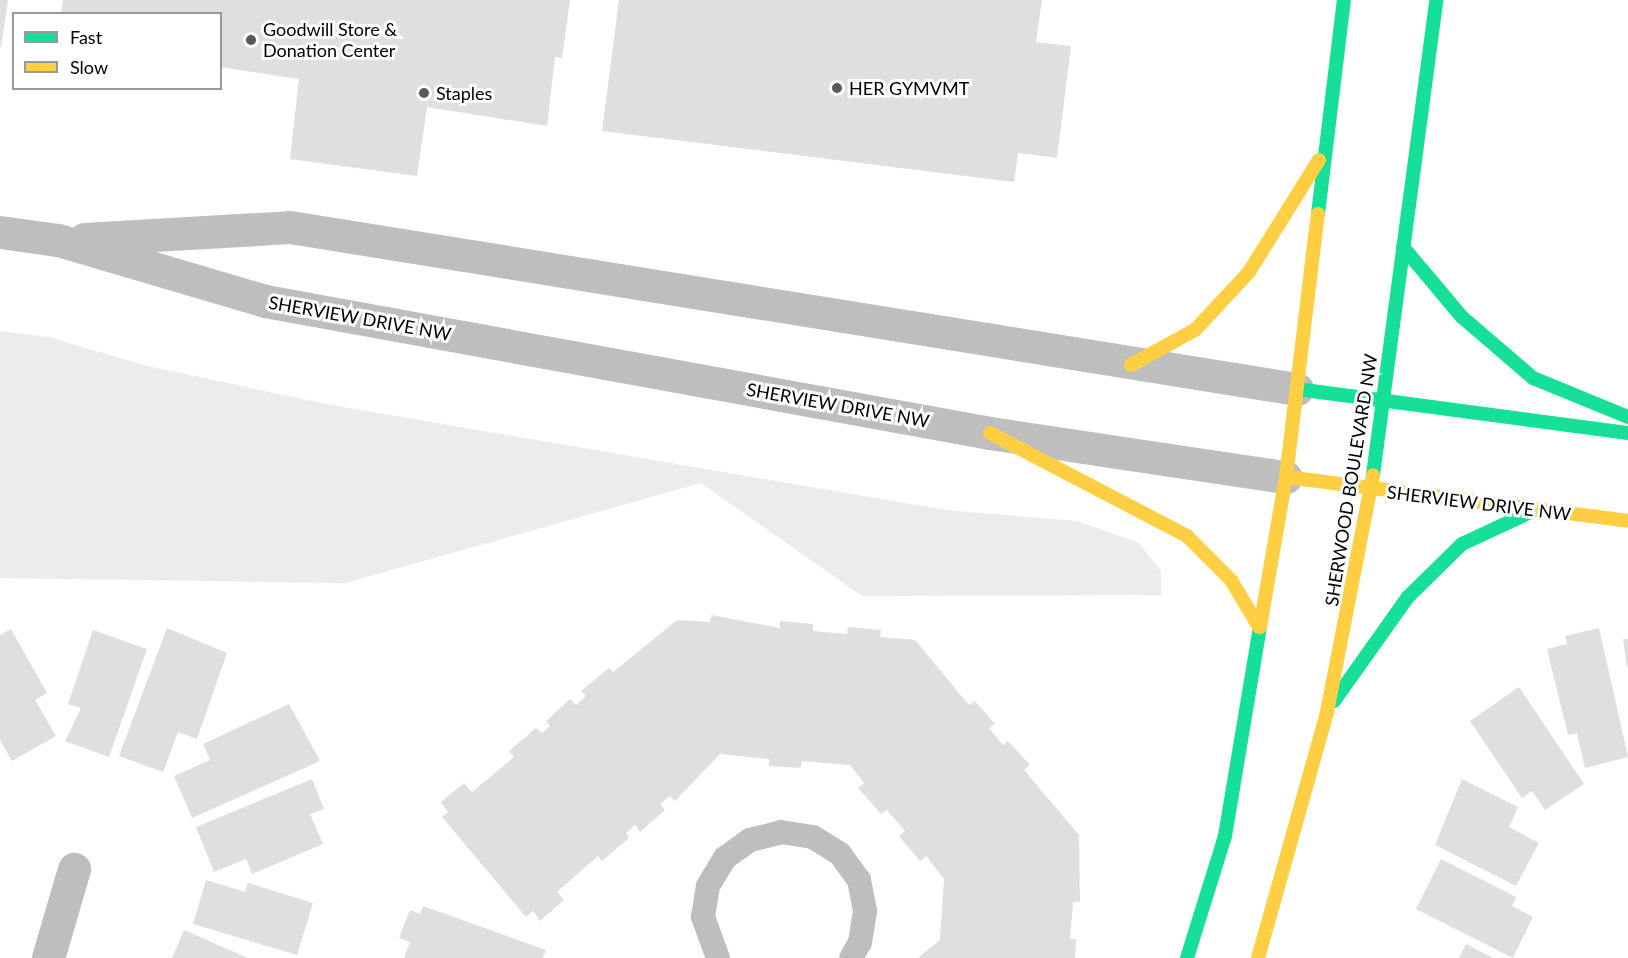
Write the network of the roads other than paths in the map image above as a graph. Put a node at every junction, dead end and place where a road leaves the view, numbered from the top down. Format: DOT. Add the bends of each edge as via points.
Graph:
graph roads {
  1 [pos="1344,0"];
  2 [pos="1436,0"];
  3 [pos="1323,153"];
  4 [pos="0,232"];
  5 [pos="58,240"];
  6 [pos="1403,247"];
  7 [pos="1131,365"];
  8 [pos="1297,389"];
  9 [pos="1384,400"];
  10 [pos="1628,417"];
  11 [pos="990,433"];
  12 [pos="1628,433"];
  13 [pos="1286,477"];
  14 [pos="1371,490"];
  15 [pos="1534,510"];
  16 [pos="1628,521"];
  17 [pos="1259,627"];
  18 [pos="1326,712"];
  19 [pos="74,869"];
  20 [pos="48,958"];
  21 [pos="718,958"];
  22 [pos="850,958"];
  23 [pos="1187,958"];
  24 [pos="1258,958"];
  1 -- 3 [label="street"];
  2 -- 6 [label="street, SHERWOOD BOULEVARD NW"];
  3 -- 7 [label="street" via="1249,272 1195,330"];
  3 -- 8 [label="street"];
  4 -- 5 [label="street, SHERVIEW DRIVE NW"];
  5 -- 7 [label="street, SHERVIEW DRIVE NW" via="290,227"];
  5 -- 11 [label="street, SHERVIEW DRIVE NW" via="265,301"];
  6 -- 9 [label="street, SHERWOOD BOULEVARD NW"];
  6 -- 10 [label="street" via="1462,317 1533,378"];
  7 -- 8 [label="street, SHERVIEW DRIVE NW"];
  8 -- 9 [label="street, SHERVIEW DRIVE NW"];
  8 -- 13 [label="street"];
  9 -- 12 [label="street, SHERVIEW DRIVE NW"];
  9 -- 14 [label="street, SHERWOOD BOULEVARD NW"];
  11 -- 13 [label="street, SHERVIEW DRIVE NW"];
  11 -- 17 [label="street" via="1187,536 1231,580"];
  13 -- 14 [label="street, SHERVIEW DRIVE NW"];
  13 -- 17 [label="street"];
  14 -- 15 [label="street, SHERVIEW DRIVE NW"];
  14 -- 18 [label="street, SHERWOOD BOULEVARD NW"];
  15 -- 16 [label="street, SHERVIEW DRIVE NW"];
  15 -- 18 [label="street" via="1462,544 1408,597"];
  17 -- 23 [label="street" via="1225,836"];
  18 -- 24 [label="street, SHERWOOD BOULEVARD NW"];
  19 -- 20 [label="street"];
  21 -- 22 [label="lane" via="703,917 708,886 725,858 750,840 782,832 813,837 840,854 859,880 866,910 860,942"];
}
